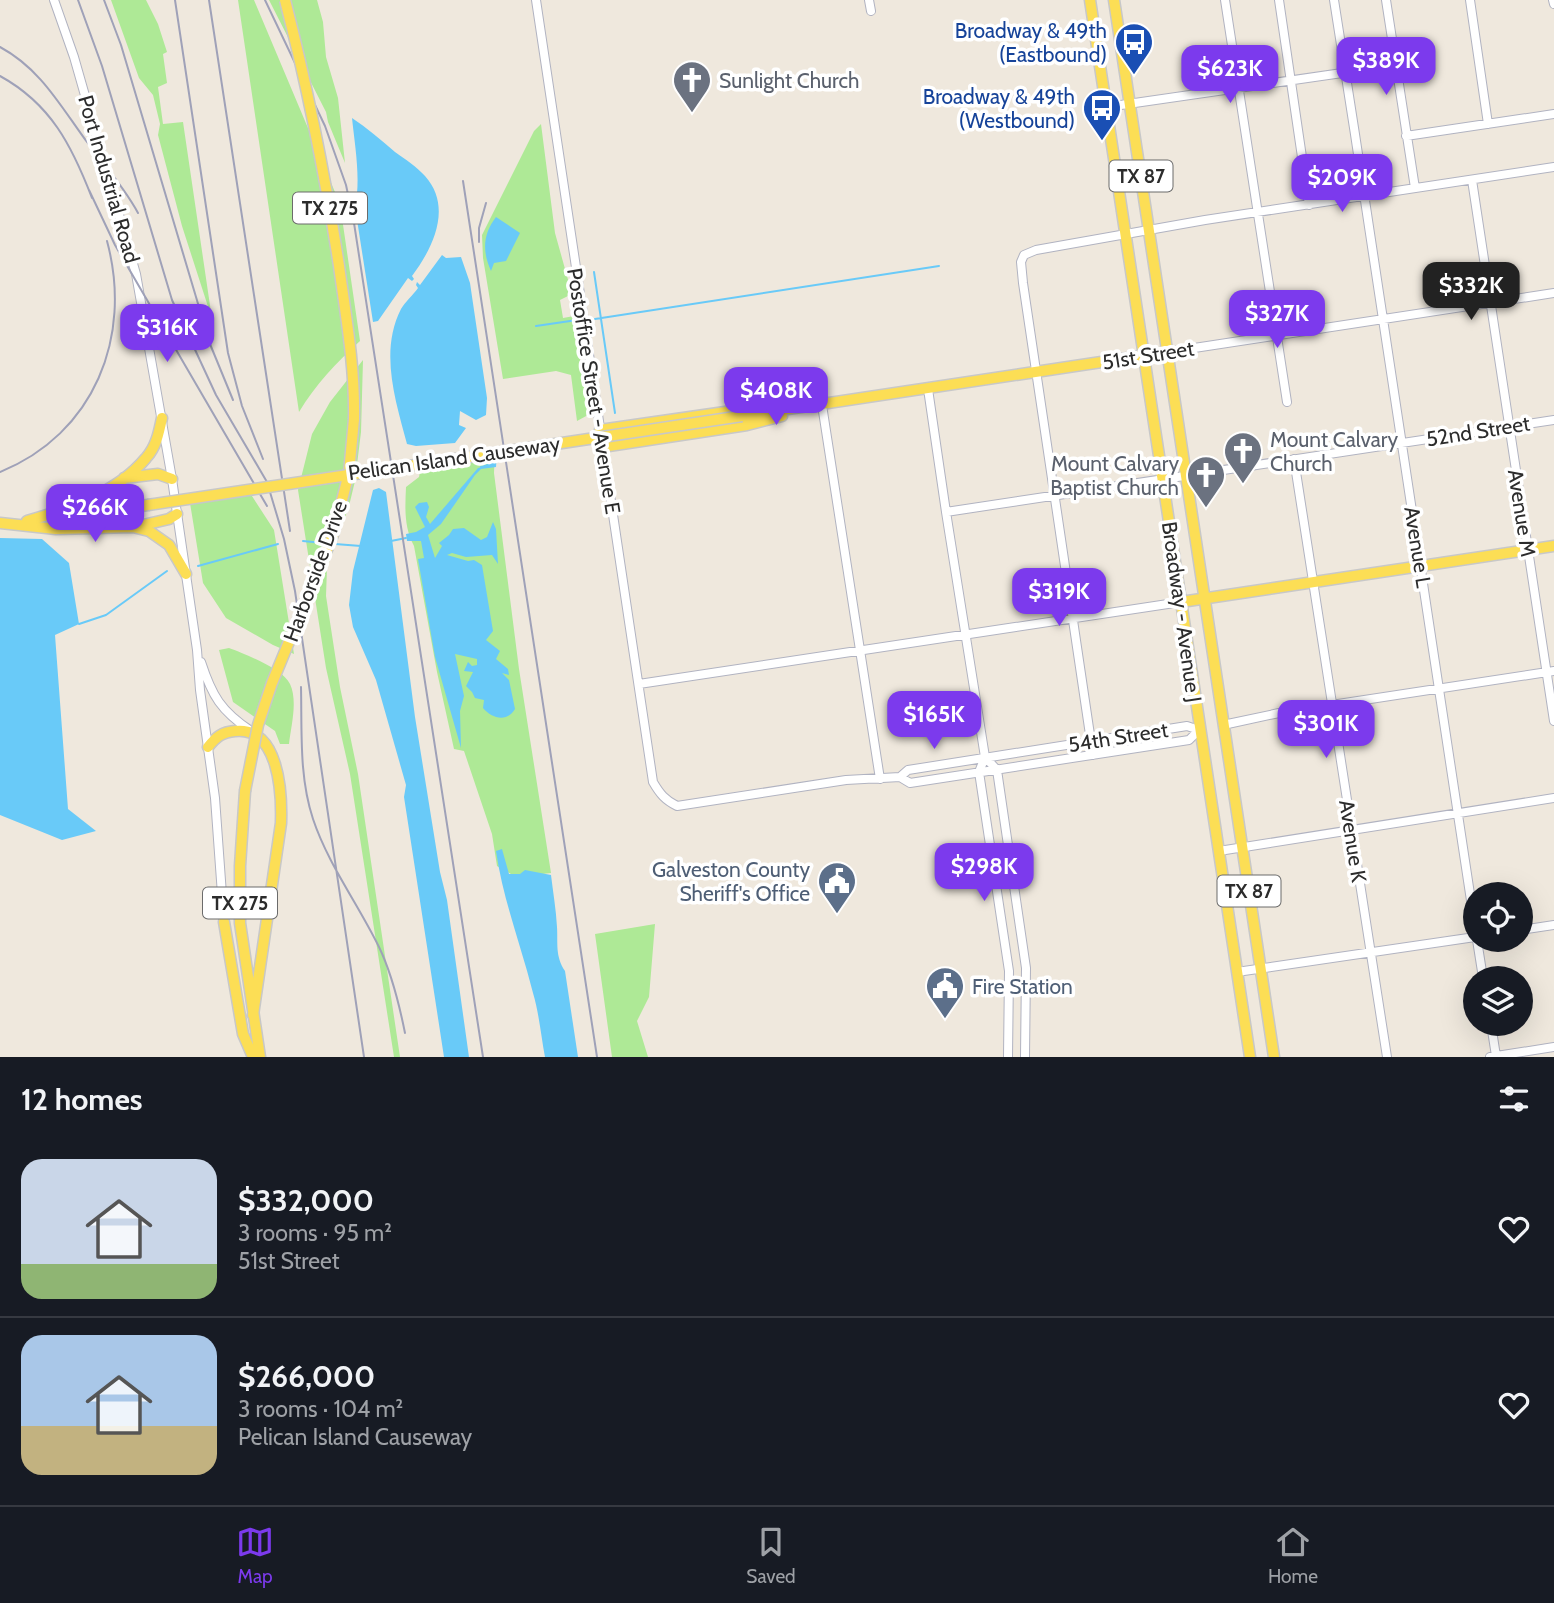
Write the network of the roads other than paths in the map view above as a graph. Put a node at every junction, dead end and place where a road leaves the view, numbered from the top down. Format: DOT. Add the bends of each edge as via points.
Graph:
graph roads {
  1 [pos="54,0"];
  2 [pos="285,0"];
  3 [pos="536,0"];
  4 [pos="869,0"];
  5 [pos="1090,0"];
  6 [pos="1114,0"];
  7 [pos="1226,0"];
  8 [pos="1279,0"];
  9 [pos="1334,0"];
  10 [pos="1385,0"];
  11 [pos="1470,0"];
  12 [pos="871,11"];
  13 [pos="1394,66"];
  14 [pos="1347,72"];
  15 [pos="1291,81"];
  16 [pos="1239,89"];
  17 [pos="1130,104"];
  18 [pos="1107,107"];
  19 [pos="1554,114"];
  20 [pos="1488,124"];
  21 [pos="1406,136"];
  22 [pos="1554,167"];
  23 [pos="1472,180"];
  24 [pos="1415,188"];
  25 [pos="1366,196"];
  26 [pos="1309,205"];
  27 [pos="1258,212"];
  28 [pos="1149,229"];
  29 [pos="1126,233"];
  30 [pos="1554,293"];
  31 [pos="1491,303"];
  32 [pos="1383,319"];
  33 [pos="1277,335"];
  34 [pos="1168,352"];
  35 [pos="1144,356"];
  36 [pos="1036,373"];
  37 [pos="928,389"];
  38 [pos="1287,402"];
  39 [pos="822,405"];
  40 [pos="805,407"];
  41 [pos="742,416"];
  42 [pos="162,418"];
  43 [pos="1554,420"];
  44 [pos="1509,427"];
  45 [pos="600,430"];
  46 [pos="1402,443"];
  47 [pos="602,447"];
  48 [pos="1294,459"];
  49 [pos="349,473"];
  50 [pos="1187,476"];
  51 [pos="124,478"];
  52 [pos="172,479"];
  53 [pos="1163,479"];
  54 [pos="1054,497"];
  55 [pos="946,512"];
  56 [pos="177,514"];
  57 [pos="27,521"];
  58 [pos="0,522"];
  59 [pos="133,527"];
  60 [pos="1554,546"];
  61 [pos="1528,550"];
  62 [pos="1421,566"];
  63 [pos="186,574"];
  64 [pos="1313,582"];
  65 [pos="1205,598"];
  66 [pos="1181,602"];
  67 [pos="1072,618"];
  68 [pos="965,635"];
  69 [pos="197,650"];
  70 [pos="860,650"];
  71 [pos="1550,671"];
  72 [pos="639,684"];
  73 [pos="1440,688"];
  74 [pos="1332,705"];
  75 [pos="1554,722"];
  76 [pos="1223,725"];
  77 [pos="1199,730"];
  78 [pos="257,734"];
  79 [pos="1091,742"];
  80 [pos="208,747"];
  81 [pos="1093,755"];
  82 [pos="985,757"];
  83 [pos="997,770"];
  84 [pos="979,772"];
  85 [pos="900,777"];
  86 [pos="880,779"];
  87 [pos="653,782"];
  88 [pos="1554,798"];
  89 [pos="1457,813"];
  90 [pos="1352,829"];
  91 [pos="1242,847"];
  92 [pos="1219,851"];
  93 [pos="1012,878"];
  94 [pos="995,881"];
  95 [pos="1468,882"];
  96 [pos="224,922"];
  97 [pos="1554,925"];
  98 [pos="1533,928"];
  99 [pos="1463,940"];
  100 [pos="1371,952"];
  101 [pos="1026,968"];
  102 [pos="1261,969"];
  103 [pos="1009,971"];
  104 [pos="1237,972"];
  105 [pos="253,1015"];
  106 [pos="1493,1036"];
  107 [pos="1554,1047"];
  108 [pos="1496,1056"];
  109 [pos="253,1057"];
  110 [pos="260,1057"];
  111 [pos="1008,1057"];
  112 [pos="1025,1057"];
  113 [pos="1250,1057"];
  114 [pos="1274,1057"];
  115 [pos="1387,1057"];
  116 [pos="1490,1057"];
  1 -- 42 [label="street, Port Industrial Road" via="131,250"];
  2 -- 49 [label="main road, Harborside Drive / TX 275, bridge" via="323,163 351,350 355,391"];
  3 -- 45 [label="street, Postoffice Street - Avenue E"];
  4 -- 12 [label="street"];
  5 -- 18 [label="main road, Broadway - Avenue J / TX 87"];
  6 -- 17 [label="main road, Broadway - Avenue J / TX 87"];
  7 -- 16 [label="street"];
  8 -- 15 [label="street"];
  9 -- 14 [label="street, Avenue L"];
  10 -- 13 [label="street"];
  11 -- 20 [label="street"];
  13 -- 14 [label="street" via="1385,74 1357,77"];
  13 -- 21 [label="street"];
  14 -- 15 [label="street"];
  14 -- 25 [label="street, Avenue L"];
  15 -- 16 [label="street"];
  15 -- 26 [label="street"];
  16 -- 17 [label="street"];
  16 -- 27 [label="street"];
  17 -- 18 [label="street"];
  17 -- 28 [label="main road, Broadway - Avenue J / TX 87"];
  18 -- 29 [label="main road, Broadway - Avenue J / TX 87"];
  19 -- 20 [label="street"];
  20 -- 21 [label="street"];
  21 -- 24 [label="street"];
  22 -- 23 [label="street"];
  23 -- 24 [label="street"];
  23 -- 31 [label="street, Avenue M"];
  24 -- 25 [label="street"];
  25 -- 26 [label="street"];
  25 -- 32 [label="street, Avenue L"];
  26 -- 27 [label="street"];
  27 -- 28 [label="street"];
  27 -- 33 [label="street"];
  28 -- 29 [label="street"];
  28 -- 34 [label="main road, Broadway - Avenue J / TX 87"];
  29 -- 35 [label="main road, Broadway - Avenue J / TX 87"];
  29 -- 36 [label="street" via="1024,256 1023,283"];
  30 -- 31 [label="street, 51st Street"];
  31 -- 32 [label="street, 51st Street"];
  31 -- 44 [label="street, Avenue M"];
  32 -- 33 [label="street, 51st Street"];
  32 -- 46 [label="street, Avenue L"];
  33 -- 34 [label="street, 51st Street"];
  33 -- 38 [label="street"];
  34 -- 35 [label="main road, 51st Street"];
  34 -- 50 [label="main road, Broadway - Avenue J / TX 87"];
  35 -- 36 [label="main road, 51st Street"];
  35 -- 53 [label="main road, Broadway - Avenue J / TX 87"];
  36 -- 37 [label="main road, 51st Street"];
  36 -- 54 [label="street"];
  37 -- 39 [label="main road, 51st Street"];
  37 -- 55 [label="street"];
  39 -- 40 [label="main road, 51st Street"];
  39 -- 70 [label="street"];
  40 -- 41 [label="main road, 51st Street"];
  40 -- 45 [label="main road" via="751,407"];
  40 -- 47 [label="main road" via="747,425"];
  41 -- 49 [label="main road, Pelican Island Causeway, bridge"];
  42 -- 51 [label="main road" via="147,458"];
  42 -- 52 [label="street, Port Industrial Road"];
  43 -- 44 [label="street, 52nd Street"];
  44 -- 46 [label="street, 52nd Street"];
  44 -- 61 [label="street, Avenue M"];
  45 -- 47 [label="street, Postoffice Street - Avenue E"];
  46 -- 48 [label="street, 52nd Street"];
  46 -- 62 [label="street, Avenue L"];
  47 -- 72 [label="street, Postoffice Street - Avenue E"];
  48 -- 50 [label="street, 52nd Street"];
  48 -- 64 [label="street, Avenue K"];
  49 -- 57 [label="main road, Pelican Island Causeway, bridge"];
  49 -- 105 [label="main road, Harborside Drive / TX 275, bridge" via="333,535 257,725 240,866 240,923"];
  50 -- 53 [label="street, 52nd Street"];
  50 -- 65 [label="main road, Broadway - Avenue J / TX 87"];
  51 -- 52 [label="main road" via="158,474"];
  51 -- 57 [label="main road" via="76,506"];
  52 -- 56 [label="street, Port Industrial Road"];
  53 -- 54 [label="street, 52nd Street"];
  53 -- 66 [label="main road, Broadway - Avenue J / TX 87"];
  54 -- 55 [label="street, 52nd Street"];
  54 -- 67 [label="street"];
  55 -- 68 [label="street"];
  56 -- 59 [label="main road"];
  56 -- 63 [label="street, Port Industrial Road"];
  57 -- 58 [label="main road, Pelican Island Causeway"];
  58 -- 59 [label="main road" via="56,529"];
  59 -- 63 [label="main road" via="149,531 169,545"];
  60 -- 61 [label="main road"];
  61 -- 62 [label="main road"];
  61 -- 71 [label="street, Avenue M"];
  62 -- 64 [label="main road"];
  62 -- 73 [label="street, Avenue L"];
  63 -- 69 [label="street, Port Industrial Road"];
  64 -- 65 [label="main road"];
  64 -- 74 [label="street, Avenue K"];
  65 -- 66 [label="main road"];
  65 -- 76 [label="main road, Broadway - Avenue J / TX 87"];
  66 -- 67 [label="street"];
  66 -- 77 [label="main road, Broadway - Avenue J / TX 87"];
  67 -- 68 [label="street"];
  67 -- 79 [label="street"];
  68 -- 70 [label="street"];
  68 -- 82 [label="street"];
  69 -- 78 [label="street, Port Industrial Road" via="222,708"];
  69 -- 80 [label="street, Port Industrial Road"];
  70 -- 72 [label="street"];
  70 -- 86 [label="street"];
  71 -- 73 [label="street"];
  71 -- 75 [label="street, Avenue M"];
  72 -- 87 [label="street, Postoffice Street - Avenue E"];
  73 -- 74 [label="street"];
  73 -- 89 [label="street, Avenue L"];
  74 -- 76 [label="street"];
  74 -- 90 [label="street, Avenue K"];
  76 -- 77 [label="main road"];
  76 -- 91 [label="main road, Broadway - Avenue J / TX 87"];
  77 -- 79 [label="street, 54th Street" via="1186,726"];
  77 -- 81 [label="street, 54th Street" via="1189,740"];
  77 -- 92 [label="main road, Broadway - Avenue J / TX 87"];
  78 -- 80 [label="main road" via="225,732"];
  78 -- 105 [label="main road" via="276,765 282,799"];
  79 -- 81 [label="street"];
  79 -- 82 [label="street, 54th Street"];
  80 -- 96 [label="street, Port Industrial Road"];
  81 -- 83 [label="street, 54th Street"];
  82 -- 83 [label="street"];
  82 -- 84 [label="street"];
  82 -- 85 [label="street, 54th Street" via="908,770"];
  83 -- 84 [label="street, 54th Street"];
  83 -- 93 [label="street"];
  84 -- 85 [label="street, 54th Street" via="910,783"];
  84 -- 94 [label="street"];
  85 -- 86 [label="street, 54th Street"];
  86 -- 87 [label="street, 54th Street" via="677,806 667,801"];
  88 -- 89 [label="street"];
  89 -- 90 [label="street"];
  89 -- 95 [label="street, Avenue L"];
  90 -- 91 [label="street"];
  90 -- 100 [label="street, Avenue K"];
  91 -- 92 [label="street"];
  91 -- 102 [label="main road, Broadway - Avenue J / TX 87"];
  92 -- 104 [label="main road, Broadway - Avenue J / TX 87"];
  93 -- 94 [label="street"];
  93 -- 101 [label="street"];
  94 -- 103 [label="street"];
  96 -- 109 [label="main road" via="243,1034"];
  97 -- 98 [label="street"];
  99 -- 100 [label="street"];
  100 -- 102 [label="street"];
  100 -- 115 [label="street, Avenue K"];
  101 -- 103 [label="street"];
  101 -- 112 [label="street"];
  102 -- 104 [label="street"];
  102 -- 114 [label="main road, Broadway - Avenue J / TX 87"];
  103 -- 111 [label="street"];
  104 -- 113 [label="main road, Broadway - Avenue J / TX 87"];
  105 -- 110 [label="main road, Harborside Drive / TX 275"];
  106 -- 108 [label="street"];
  107 -- 108 [label="street"];
  108 -- 116 [label="street"];
}
